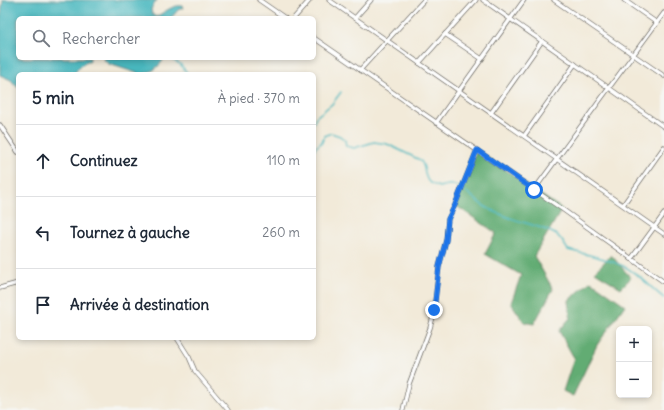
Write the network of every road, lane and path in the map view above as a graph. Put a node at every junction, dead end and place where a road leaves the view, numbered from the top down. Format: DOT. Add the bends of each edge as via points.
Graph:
graph roads {
  1 [pos="259,0"];
  2 [pos="310,0"];
  3 [pos="329,0"];
  4 [pos="371,0"];
  5 [pos="424,0"];
  6 [pos="476,0"];
  7 [pos="483,0"];
  8 [pos="524,0"];
  9 [pos="554,0"];
  10 [pos="624,0"];
  11 [pos="664,13"];
  12 [pos="282,16"];
  13 [pos="296,16"];
  14 [pos="355,18"];
  15 [pos="510,19"];
  16 [pos="657,23"];
  17 [pos="446,34"];
  18 [pos="316,39"];
  19 [pos="387,40"];
  20 [pos="542,41"];
  21 [pos="634,55"];
  22 [pos="482,59"];
  23 [pos="419,63"];
  24 [pos="575,64"];
  25 [pos="360,70"];
  26 [pos="664,76"];
  27 [pos="609,88"];
  28 [pos="459,91"];
  29 [pos="491,113"];
  30 [pos="436,123"];
  31 [pos="0,125"];
  32 [pos="664,127"];
  33 [pos="524,136"];
  34 [pos="664,147"];
  35 [pos="16,149"];
  36 [pos="477,150"];
  37 [pos="557,159"];
  38 [pos="534,190"];
  39 [pos="623,205"];
  40 [pos="664,214"];
  41 [pos="655,227"];
  42 [pos="664,234"];
  43 [pos="631,259"];
  44 [pos="664,282"];
  45 [pos="16,284"];
  46 [pos="0,288"];
  47 [pos="178,340"];
  48 [pos="228,410"];
  49 [pos="403,410"];
  1 -- 12 [label="street"];
  2 -- 13 [label="street"];
  3 -- 14 [label="street"];
  4 -- 14 [label="street"];
  5 -- 19 [label="street"];
  6 -- 17 [label="street"];
  7 -- 15 [label="street"];
  8 -- 15 [label="street"];
  9 -- 21 [label="street"];
  10 -- 16 [label="street"];
  11 -- 16 [label="street"];
  14 -- 19 [label="street"];
  15 -- 20 [label="street"];
  15 -- 22 [label="street"];
  16 -- 21 [label="street"];
  17 -- 22 [label="street"];
  17 -- 23 [label="street"];
  18 -- 25 [label="street"];
  19 -- 23 [label="street"];
  19 -- 25 [label="street"];
  20 -- 24 [label="street"];
  20 -- 29 [label="street"];
  21 -- 26 [label="street"];
  21 -- 27 [label="street"];
  22 -- 28 [label="street"];
  23 -- 28 [label="street"];
  24 -- 27 [label="street"];
  24 -- 33 [label="street"];
  25 -- 30 [label="street"];
  27 -- 32 [label="street"];
  27 -- 37 [label="street"];
  28 -- 29 [label="street"];
  28 -- 30 [label="street"];
  29 -- 33 [label="street"];
  30 -- 36 [label="street"];
  31 -- 35 [label="street"];
  33 -- 37 [label="street"];
  34 -- 39 [label="street"];
  36 -- 38 [label="street"];
  36 -- 49 [label="street" via="448,219 433,317 409,384"];
  37 -- 38 [label="street"];
  37 -- 39 [label="street"];
  38 -- 43 [label="street"];
  39 -- 41 [label="street"];
  40 -- 41 [label="street"];
  41 -- 42 [label="street"];
  41 -- 43 [label="street"];
  43 -- 44 [label="street"];
  45 -- 46 [label="street"];
  47 -- 48 [label="street" via="195,371"];
}
